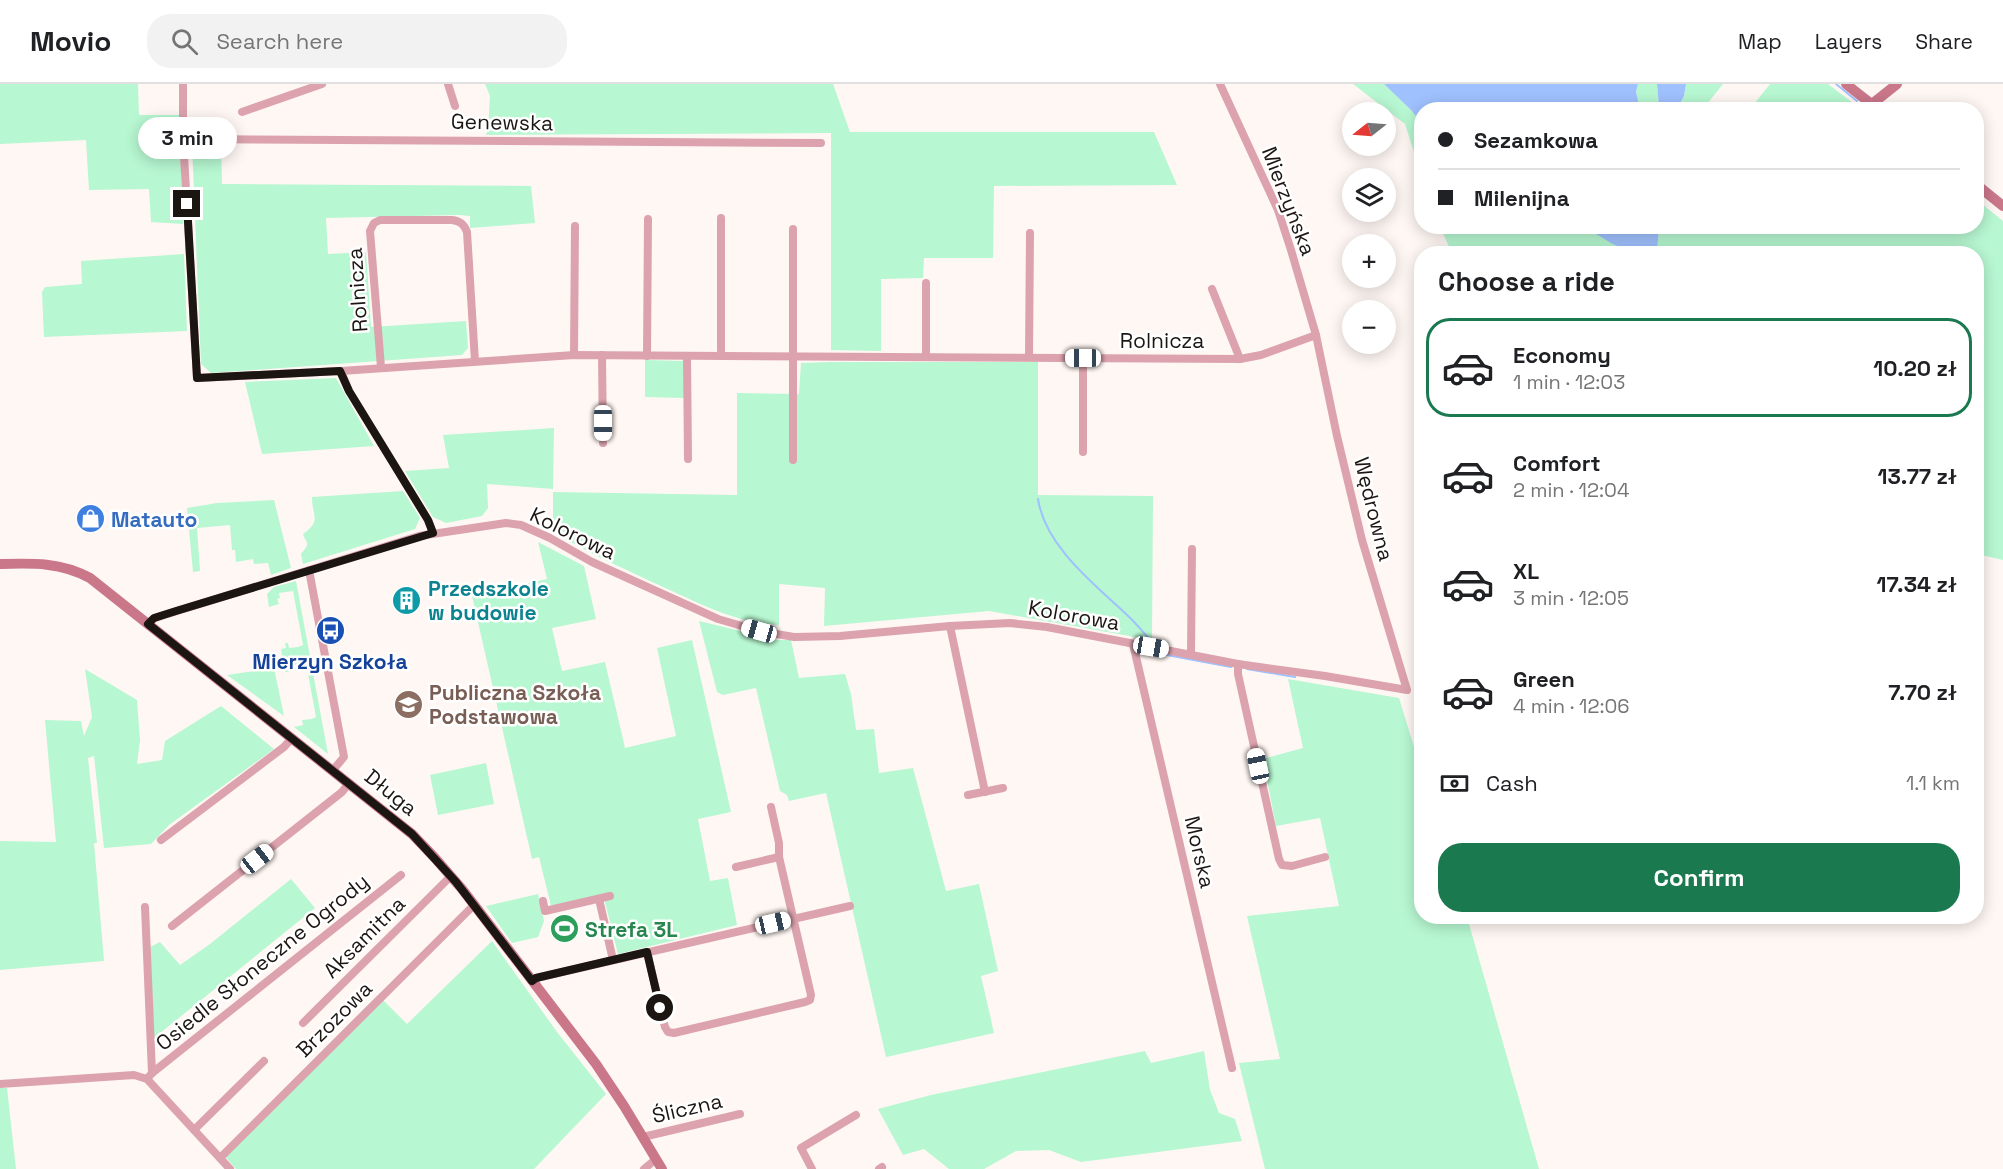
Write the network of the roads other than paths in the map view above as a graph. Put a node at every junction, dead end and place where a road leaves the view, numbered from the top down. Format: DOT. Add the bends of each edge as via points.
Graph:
graph roads {
  1 [pos="183,84"];
  2 [pos="322,84"];
  3 [pos="448,84"];
  4 [pos="1220,84"];
  5 [pos="1846,84"];
  6 [pos="1897,84"];
  7 [pos="1869,102"];
  8 [pos="1881,102"];
  9 [pos="455,106"];
  10 [pos="242,112"];
  11 [pos="183,138"];
  12 [pos="821,143"];
  13 [pos="1984,191"];
  14 [pos="2003,206"];
  15 [pos="721,218"];
  16 [pos="648,219"];
  17 [pos="575,226"];
  18 [pos="793,229"];
  19 [pos="1030,233"];
  20 [pos="926,283"];
  21 [pos="1212,289"];
  22 [pos="1316,335"];
  23 [pos="574,355"];
  24 [pos="602,355"];
  25 [pos="647,356"];
  26 [pos="687,356"];
  27 [pos="721,356"];
  28 [pos="793,356"];
  29 [pos="926,357"];
  30 [pos="1029,357"];
  31 [pos="1083,358"];
  32 [pos="1240,359"];
  33 [pos="475,361"];
  34 [pos="381,368"];
  35 [pos="340,371"];
  36 [pos="603,443"];
  37 [pos="1083,452"];
  38 [pos="688,459"];
  39 [pos="793,460"];
  40 [pos="433,533"];
  41 [pos="1192,549"];
  42 [pos="0,564"];
  43 [pos="309,570"];
  44 [pos="148,624"];
  45 [pos="950,626"];
  46 [pos="1133,644"];
  47 [pos="1191,654"];
  48 [pos="1238,664"];
  49 [pos="1407,690"];
  50 [pos="292,738"];
  51 [pos="333,770"];
  52 [pos="349,783"];
  53 [pos="1003,788"];
  54 [pos="985,792"];
  55 [pos="968,795"];
  56 [pos="771,807"];
  57 [pos="161,840"];
  58 [pos="779,857"];
  59 [pos="1325,857"];
  60 [pos="736,867"];
  61 [pos="401,875"];
  62 [pos="451,876"];
  63 [pos="610,896"];
  64 [pos="599,898"];
  65 [pos="543,901"];
  66 [pos="474,905"];
  67 [pos="850,906"];
  68 [pos="145,908"];
  69 [pos="794,919"];
  70 [pos="172,926"];
  71 [pos="647,952"];
  72 [pos="613,960"];
  73 [pos="532,981"];
  74 [pos="303,1023"];
  75 [pos="264,1061"];
  76 [pos="1232,1068"];
  77 [pos="150,1076"];
  78 [pos="0,1083"];
  79 [pos="740,1114"];
  80 [pos="856,1115"];
  81 [pos="194,1131"];
  82 [pos="643,1137"];
  83 [pos="220,1158"];
  84 [pos="659,1164"];
  85 [pos="230,1169"];
  86 [pos="644,1169"];
  87 [pos="813,1169"];
  1 -- 11 [label="street"];
  2 -- 10 [label="street"];
  3 -- 9 [label="street"];
  4 -- 22 [label="street, Mierzyńska" via="1278,210"];
  5 -- 7 [label="street"];
  6 -- 8 [label="street"];
  11 -- 12 [label="street, Genewska"];
  11 -- 35 [label="street, Rolnicza" via="197,378"];
  13 -- 14 [label="street"];
  15 -- 27 [label="street"];
  16 -- 25 [label="street"];
  17 -- 23 [label="street"];
  18 -- 28 [label="street"];
  19 -- 30 [label="street"];
  20 -- 29 [label="street"];
  21 -- 32 [label="street, Rolnicza"];
  22 -- 32 [label="street, Rolnicza"];
  22 -- 49 [label="street, Wędrowna" via="1362,540"];
  23 -- 24 [label="street, Rolnicza"];
  23 -- 33 [label="street, Rolnicza"];
  24 -- 25 [label="street, Rolnicza"];
  24 -- 36 [label="street"];
  25 -- 26 [label="street, Rolnicza"];
  26 -- 27 [label="street, Rolnicza"];
  26 -- 38 [label="street"];
  27 -- 28 [label="street, Rolnicza"];
  28 -- 29 [label="street, Rolnicza"];
  28 -- 39 [label="street"];
  29 -- 30 [label="street, Rolnicza"];
  30 -- 31 [label="street, Rolnicza"];
  31 -- 32 [label="street, Rolnicza"];
  31 -- 37 [label="street"];
  33 -- 34 [label="street, Rolnicza"];
  33 -- 34 [label="street, Rolnicza" via="464,225 452,220 380,220 370,231"];
  34 -- 35 [label="street, Rolnicza"];
  35 -- 40 [label="street"];
  40 -- 43 [label="street, Kolorowa"];
  40 -- 45 [label="street, Kolorowa" via="506,523 521,525 654,591 718,619 759,631 794,637 840,636"];
  41 -- 47 [label="street"];
  42 -- 44 [label="street, Długa" via="44,563 74,569"];
  43 -- 44 [label="street, Kolorowa" via="155,618"];
  43 -- 51 [label="street" via="344,757"];
  44 -- 50 [label="street, Długa"];
  45 -- 46 [label="street, Kolorowa" via="1010,623"];
  45 -- 54 [label="street"];
  46 -- 47 [label="street, Kolorowa"];
  46 -- 76 [label="street, Morska"];
  47 -- 48 [label="street, Kolorowa"];
  48 -- 49 [label="street, Kolorowa"];
  48 -- 59 [label="street" via="1282,865"];
  50 -- 51 [label="street, Długa"];
  50 -- 57 [label="street"];
  51 -- 52 [label="street, Długa"];
  52 -- 62 [label="street, Długa" via="412,834"];
  52 -- 70 [label="street"];
  53 -- 54 [label="street"];
  54 -- 55 [label="street"];
  56 -- 58 [label="street"];
  58 -- 60 [label="street"];
  58 -- 69 [label="street"];
  61 -- 77 [label="street, Osiedle Słoneczne Ogrody"];
  62 -- 66 [label="street, Długa"];
  62 -- 74 [label="street, Aksamitna"];
  63 -- 64 [label="street"];
  64 -- 65 [label="street" via="545,911"];
  64 -- 72 [label="street"];
  66 -- 73 [label="street, Długa"];
  66 -- 83 [label="street, Brzozowa"];
  67 -- 69 [label="street"];
  68 -- 77 [label="street"];
  69 -- 71 [label="street"];
  69 -- 71 [label="street" via="810,1000 674,1034 665,1027"];
  71 -- 72 [label="street"];
  72 -- 73 [label="street"];
  73 -- 82 [label="street, Długa" via="604,1076"];
  75 -- 81 [label="street"];
  77 -- 78 [label="street"];
  77 -- 81 [label="street"];
  79 -- 82 [label="street, Śliczna"];
  80 -- 87 [label="street" via="801,1148"];
  81 -- 83 [label="street"];
  82 -- 84 [label="street, Długa"];
  83 -- 85 [label="street"];
  84 -- 86 [label="street"];
}
